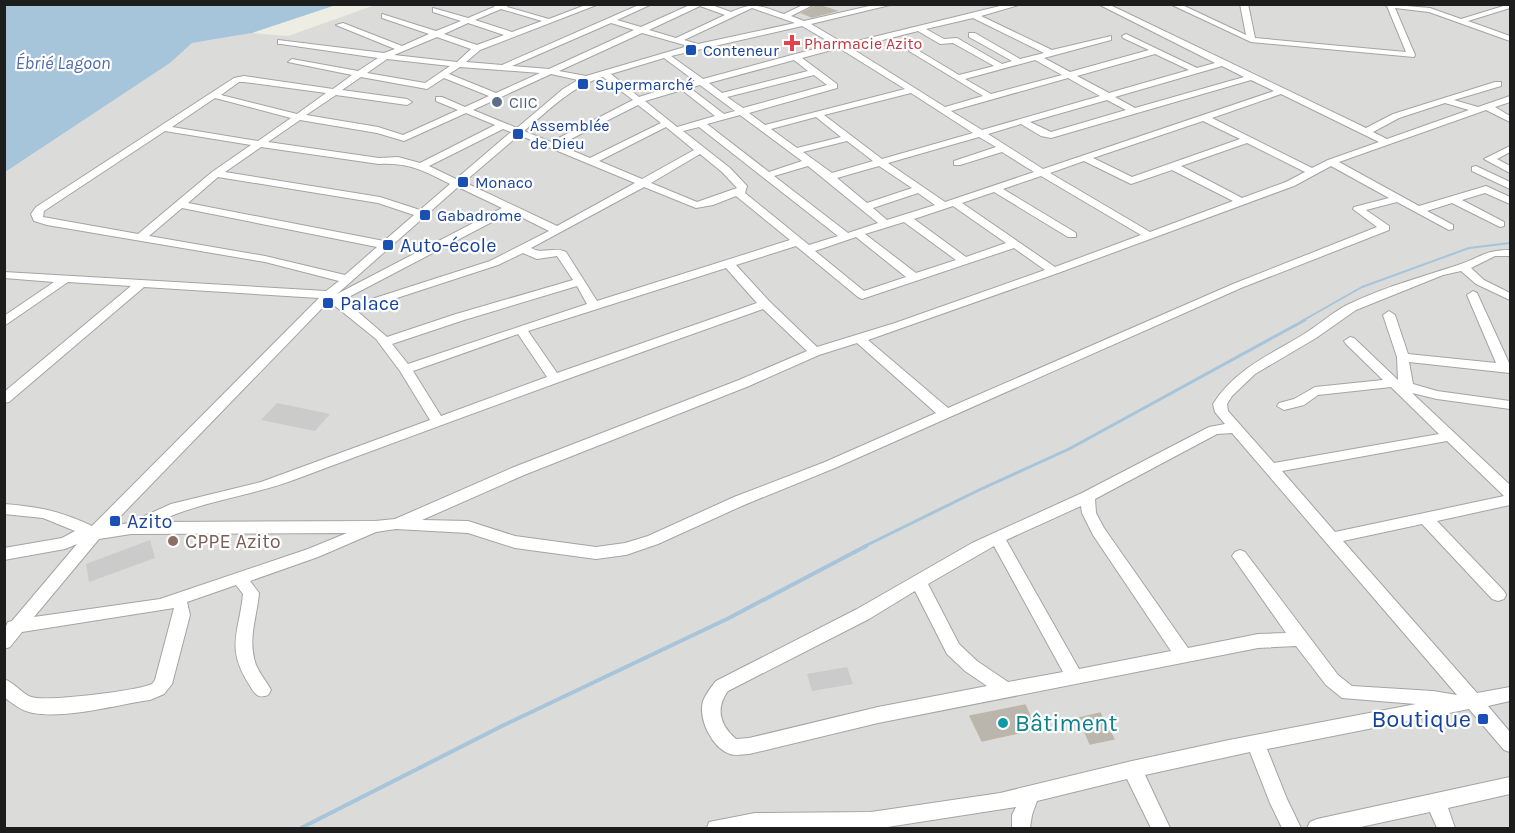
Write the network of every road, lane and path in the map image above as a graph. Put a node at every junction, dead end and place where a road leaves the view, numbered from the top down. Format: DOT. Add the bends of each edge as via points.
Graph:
graph roads {
  1 [pos="563,4"];
  2 [pos="596,4"];
  3 [pos="649,4"];
  4 [pos="699,4"];
  5 [pos="812,4"];
  6 [pos="891,4"];
  7 [pos="1018,4"];
  8 [pos="1101,4"];
  9 [pos="1173,4"];
  10 [pos="1244,4"];
  11 [pos="1486,4"];
  12 [pos="500,5"];
  13 [pos="754,5"];
  14 [pos="1389,5"];
  15 [pos="1510,6"];
  16 [pos="1500,9"];
  17 [pos="436,10"];
  18 [pos="582,11"];
  19 [pos="1510,12"];
  20 [pos="591,14"];
  21 [pos="732,15"];
  22 [pos="974,15"];
  23 [pos="385,16"];
  24 [pos="786,16"];
  25 [pos="601,17"];
  26 [pos="469,21"];
  27 [pos="549,21"];
  28 [pos="611,21"];
  29 [pos="1461,21"];
  30 [pos="803,23"];
  31 [pos="340,26"];
  32 [pos="920,29"];
  33 [pos="640,30"];
  34 [pos="437,34"];
  35 [pos="509,34"];
  36 [pos="972,35"];
  37 [pos="1126,36"];
  38 [pos="1108,38"];
  39 [pos="1510,39"];
  40 [pos="1251,40"];
  41 [pos="675,41"];
  42 [pos="280,42"];
  43 [pos="841,46"];
  44 [pos="697,47"];
  45 [pos="401,48"];
  46 [pos="477,48"];
  47 [pos="913,51"];
  48 [pos="1156,51"];
  49 [pos="1051,53"];
  50 [pos="387,55"];
  51 [pos="665,55"];
  52 [pos="796,57"];
  53 [pos="1036,57"];
  54 [pos="292,62"];
  55 [pos="428,62"];
  56 [pos="1020,62"];
  57 [pos="1223,63"];
  58 [pos="459,64"];
  59 [pos="504,66"];
  60 [pos="1002,67"];
  61 [pos="419,69"];
  62 [pos="548,71"];
  63 [pos="817,71"];
  64 [pos="1197,71"];
  65 [pos="360,73"];
  66 [pos="604,73"];
  67 [pos="444,75"];
  68 [pos="411,76"];
  69 [pos="1070,76"];
  70 [pos="1252,77"];
  71 [pos="958,78"];
  72 [pos="586,79"];
  73 [pos="700,81"];
  74 [pos="402,83"];
  75 [pos="1498,84"];
  76 [pos="682,86"];
  77 [pos="911,90"];
  78 [pos="1282,91"];
  79 [pos="333,92"];
  80 [pos="212,95"];
  81 [pos="496,96"];
  82 [pos="720,96"];
  83 [pos="990,97"];
  84 [pos="1107,97"];
  85 [pos="439,99"];
  86 [pos="1510,99"];
  87 [pos="639,100"];
  88 [pos="1445,100"];
  89 [pos="407,102"];
  90 [pos="1482,109"];
  91 [pos="944,110"];
  92 [pos="466,111"];
  93 [pos="741,111"];
  94 [pos="1134,111"];
  95 [pos="817,114"];
  96 [pos="299,117"];
  97 [pos="722,117"];
  98 [pos="1204,118"];
  99 [pos="1510,119"];
  100 [pos="1022,121"];
  101 [pos="667,123"];
  102 [pos="700,123"];
  103 [pos="503,126"];
  104 [pos="161,128"];
  105 [pos="764,128"];
  106 [pos="676,130"];
  107 [pos="518,131"];
  108 [pos="1366,132"];
  109 [pos="980,133"];
  110 [pos="848,138"];
  111 [pos="1249,139"];
  112 [pos="1386,142"];
  113 [pos="260,144"];
  114 [pos="552,145"];
  115 [pos="1004,148"];
  116 [pos="1510,149"];
  117 [pos="701,150"];
  118 [pos="795,151"];
  119 [pos="1085,158"];
  120 [pos="591,162"];
  121 [pos="810,162"];
  122 [pos="880,162"];
  123 [pos="1331,162"];
  124 [pos="957,163"];
  125 [pos="422,166"];
  126 [pos="1173,166"];
  127 [pos="1476,169"];
  128 [pos="1510,171"];
  129 [pos="1041,172"];
  130 [pos="1312,172"];
  131 [pos="216,174"];
  132 [pos="768,175"];
  133 [pos="830,177"];
  134 [pos="457,183"];
  135 [pos="639,183"];
  136 [pos="1510,187"];
  137 [pos="996,188"];
  138 [pos="920,189"];
  139 [pos="739,193"];
  140 [pos="1495,193"];
  141 [pos="1398,199"];
  142 [pos="1454,199"];
  143 [pos="1240,201"];
  144 [pos="1510,201"];
  145 [pos="949,204"];
  146 [pos="182,205"];
  147 [pos="867,207"];
  148 [pos="511,208"];
  149 [pos="1419,210"];
  150 [pos="421,214"];
  151 [pos="906,218"];
  152 [pos="885,224"];
  153 [pos="1500,224"];
  154 [pos="1449,227"];
  155 [pos="556,230"];
  156 [pos="851,235"];
  157 [pos="1072,235"];
  158 [pos="1148,235"];
  159 [pos="140,238"];
  160 [pos="385,244"];
  161 [pos="1015,244"];
  162 [pos="801,246"];
  163 [pos="524,249"];
  164 [pos="1510,253"];
  165 [pos="964,261"];
  166 [pos="727,262"];
  167 [pos="1463,267"];
  168 [pos="1054,271"];
  169 [pos="4,275"];
  170 [pos="67,278"];
  171 [pos="915,278"];
  172 [pos="346,279"];
  173 [pos="579,282"];
  174 [pos="142,283"];
  175 [pos="1473,295"];
  176 [pos="1510,297"];
  177 [pos="332,298"];
  178 [pos="765,304"];
  179 [pos="594,305"];
  180 [pos="349,310"];
  181 [pos="1389,315"];
  182 [pos="4,322"];
  183 [pos="521,329"];
  184 [pos="859,338"];
  185 [pos="1350,341"];
  186 [pos="386,342"];
  187 [pos="815,352"];
  188 [pos="1403,357"];
  189 [pos="405,369"];
  190 [pos="1507,369"];
  191 [pos="555,379"];
  192 [pos="1392,383"];
  193 [pos="1407,388"];
  194 [pos="4,399"];
  195 [pos="1510,405"];
  196 [pos="1284,406"];
  197 [pos="946,414"];
  198 [pos="438,422"];
  199 [pos="1235,428"];
  200 [pos="1452,436"];
  201 [pos="1271,468"];
  202 [pos="1510,493"];
  203 [pos="1087,497"];
  204 [pos="1510,500"];
  205 [pos="4,509"];
  206 [pos="1425,518"];
  207 [pos="396,524"];
  208 [pos="375,527"];
  209 [pos="130,528"];
  210 [pos="91,533"];
  211 [pos="997,537"];
  212 [pos="1333,538"];
  213 [pos="4,554"];
  214 [pos="1240,556"];
  215 [pos="238,577"];
  216 [pos="918,582"];
  217 [pos="1498,595"];
  218 [pos="177,600"];
  219 [pos="11,627"];
  220 [pos="1300,639"];
  221 [pos="4,642"];
  222 [pos="1184,656"];
  223 [pos="1075,677"];
  224 [pos="4,686"];
  225 [pos="262,690"];
  226 [pos="1006,690"];
  227 [pos="1510,694"];
  228 [pos="1468,702"];
  229 [pos="1256,743"];
  230 [pos="1510,744"];
  231 [pos="1132,769"];
  232 [pos="1510,786"];
  233 [pos="1030,796"];
  234 [pos="1436,802"];
  235 [pos="716,828"];
  236 [pos="1021,828"];
  237 [pos="1161,828"];
  238 [pos="1293,828"];
  239 [pos="1317,828"];
  240 [pos="1446,828"];
  1 -- 18 [label="street"];
  2 -- 18 [label="street"];
  3 -- 28 [label="street"];
  4 -- 21 [label="street"];
  4 -- 33 [label="street"];
  5 -- 24 [label="street"];
  6 -- 30 [label="street"];
  7 -- 22 [label="street"];
  8 -- 57 [label="street"];
  9 -- 40 [label="street"];
  10 -- 40 [label="street"];
  11 -- 16 [label="street"];
  12 -- 26 [label="street"];
  12 -- 27 [label="street"];
  13 -- 21 [label="street"];
  13 -- 24 [label="street"];
  14 -- 29 [label="street" via="1426,9"];
  14 -- 40 [label="street" via="1411,55"];
  15 -- 16 [label="street"];
  16 -- 19 [label="street"];
  16 -- 29 [label="street"];
  17 -- 26 [label="street"];
  18 -- 20 [label="street"];
  18 -- 27 [label="street"];
  21 -- 41 [label="street"];
  22 -- 32 [label="street"];
  22 -- 49 [label="street"];
  23 -- 34 [label="street"];
  24 -- 30 [label="street"];
  25 -- 28 [label="street"];
  26 -- 34 [label="street"];
  26 -- 35 [label="street"];
  27 -- 35 [label="street"];
  28 -- 33 [label="street"];
  28 -- 59 [label="street"];
  29 -- 39 [label="street"];
  30 -- 43 [label="street"];
  30 -- 44 [label="street"];
  31 -- 45 [label="street"];
  32 -- 43 [label="street"];
  32 -- 60 [label="street" via="944,42 954,40"];
  33 -- 41 [label="street"];
  33 -- 62 [label="street"];
  34 -- 45 [label="street"];
  34 -- 46 [label="street"];
  35 -- 46 [label="street"];
  36 -- 56 [label="street"];
  37 -- 48 [label="street"];
  38 -- 49 [label="street"];
  41 -- 44 [label="street"];
  42 -- 50 [label="street"];
  43 -- 52 [label="street"];
  43 -- 77 [label="street"];
  44 -- 51 [label="street"];
  45 -- 50 [label="street"];
  46 -- 58 [label="street"];
  47 -- 71 [label="street"];
  48 -- 64 [label="street"];
  48 -- 69 [label="street"];
  49 -- 53 [label="street"];
  50 -- 55 [label="street"];
  50 -- 65 [label="street"];
  51 -- 66 [label="street"];
  51 -- 73 [label="street"];
  52 -- 63 [label="street"];
  52 -- 73 [label="street"];
  53 -- 56 [label="street"];
  53 -- 69 [label="street"];
  54 -- 65 [label="street"];
  55 -- 58 [label="street"];
  55 -- 61 [label="street"];
  56 -- 60 [label="street"];
  57 -- 64 [label="street"];
  57 -- 70 [label="street"];
  58 -- 59 [label="street"];
  58 -- 67 [label="street"];
  59 -- 62 [label="street"];
  60 -- 71 [label="street"];
  62 -- 72 [label="street"];
  62 -- 81 [label="street"];
  63 -- 82 [label="street"];
  63 -- 93 [label="street" via="835,85 835,90"];
  64 -- 84 [label="street"];
  65 -- 74 [label="street"];
  65 -- 79 [label="street"];
  66 -- 72 [label="street"];
  66 -- 87 [label="street"];
  67 -- 74 [label="street" via="427,86"];
  67 -- 81 [label="street"];
  68 -- 74 [label="street"];
  69 -- 83 [label="street"];
  69 -- 84 [label="street"];
  70 -- 78 [label="street"];
  70 -- 94 [label="street"];
  71 -- 83 [label="street"];
  72 -- 107 [label="street"];
  73 -- 76 [label="street"];
  73 -- 82 [label="street"];
  75 -- 88 [label="street"];
  76 -- 87 [label="street"];
  76 -- 97 [label="street"];
  77 -- 91 [label="street"];
  77 -- 95 [label="street" via="852,101"];
  78 -- 98 [label="street"];
  78 -- 108 [label="street"];
  79 -- 80 [label="street" via="244,79"];
  79 -- 89 [label="street"];
  79 -- 96 [label="street"];
  80 -- 96 [label="street"];
  80 -- 104 [label="street"];
  81 -- 92 [label="street"];
  82 -- 93 [label="street"];
  83 -- 91 [label="street"];
  84 -- 94 [label="street"];
  84 -- 100 [label="street"];
  85 -- 92 [label="street"];
  86 -- 90 [label="street"];
  87 -- 101 [label="street"];
  87 -- 114 [label="street"];
  88 -- 90 [label="street"];
  88 -- 108 [label="street" via="1389,119"];
  90 -- 99 [label="street"];
  90 -- 112 [label="street"];
  91 -- 109 [label="street"];
  92 -- 96 [label="street" via="404,138"];
  92 -- 103 [label="street"];
  93 -- 97 [label="street"];
  93 -- 105 [label="street"];
  94 -- 100 [label="street" via="1051,135"];
  95 -- 105 [label="street"];
  95 -- 110 [label="street"];
  96 -- 113 [label="street"];
  97 -- 102 [label="street"];
  98 -- 111 [label="street"];
  98 -- 119 [label="street"];
  100 -- 109 [label="street"];
  101 -- 106 [label="street"];
  101 -- 120 [label="street"];
  102 -- 106 [label="street"];
  102 -- 132 [label="street"];
  103 -- 107 [label="street"];
  103 -- 125 [label="street"];
  104 -- 113 [label="street"];
  104 -- 159 [label="street" via="36,214 47,222"];
  105 -- 118 [label="street"];
  106 -- 117 [label="street"];
  107 -- 114 [label="street"];
  107 -- 134 [label="street"];
  108 -- 112 [label="street"];
  109 -- 115 [label="street"];
  109 -- 122 [label="street"];
  110 -- 118 [label="street"];
  110 -- 122 [label="street"];
  111 -- 126 [label="street"];
  111 -- 130 [label="street"];
  112 -- 123 [label="street"];
  113 -- 125 [label="street"];
  113 -- 131 [label="street"];
  114 -- 120 [label="street"];
  115 -- 124 [label="street"];
  115 -- 129 [label="street"];
  116 -- 128 [label="street" via="1489,159"];
  117 -- 135 [label="street"];
  117 -- 139 [label="street" via="737,180 742,186"];
  118 -- 121 [label="street"];
  119 -- 126 [label="street" via="1131,181"];
  119 -- 129 [label="street"];
  120 -- 135 [label="street"];
  121 -- 132 [label="street"];
  121 -- 133 [label="street"];
  122 -- 133 [label="street"];
  122 -- 138 [label="street"];
  123 -- 130 [label="street"];
  123 -- 141 [label="street"];
  125 -- 134 [label="street"];
  126 -- 143 [label="street"];
  127 -- 136 [label="street"];
  129 -- 137 [label="street"];
  129 -- 158 [label="street"];
  130 -- 143 [label="street"];
  131 -- 146 [label="street"];
  131 -- 150 [label="street" via="380,200"];
  132 -- 156 [label="street"];
  133 -- 147 [label="street"];
  134 -- 148 [label="street"];
  134 -- 150 [label="street"];
  135 -- 139 [label="street" via="696,206"];
  135 -- 155 [label="street"];
  136 -- 140 [label="street"];
  137 -- 145 [label="street"];
  137 -- 157 [label="street"];
  138 -- 145 [label="street"];
  138 -- 147 [label="street"];
  139 -- 162 [label="street"];
  140 -- 142 [label="street" via="1484,189"];
  140 -- 144 [label="street"];
  141 -- 149 [label="street"];
  141 -- 197 [label="street" via="1358,209 1386,228 1237,286"];
  142 -- 149 [label="street"];
  142 -- 153 [label="street"];
  143 -- 158 [label="street"];
  145 -- 151 [label="street"];
  145 -- 161 [label="street"];
  146 -- 159 [label="street"];
  146 -- 160 [label="street"];
  147 -- 152 [label="street"];
  148 -- 155 [label="street"];
  148 -- 177 [label="street"];
  149 -- 154 [label="street"];
  150 -- 160 [label="street"];
  151 -- 152 [label="street"];
  151 -- 165 [label="street"];
  152 -- 156 [label="street"];
  155 -- 163 [label="street"];
  156 -- 162 [label="street"];
  156 -- 171 [label="street"];
  158 -- 168 [label="street"];
  159 -- 172 [label="street" via="265,259"];
  160 -- 172 [label="street"];
  161 -- 165 [label="street"];
  161 -- 168 [label="street"];
  162 -- 166 [label="street"];
  162 -- 171 [label="street" via="862,296"];
  163 -- 173 [label="street" via="537,256 559,252"];
  163 -- 180 [label="street" via="469,273"];
  164 -- 167 [label="street" via="1493,253"];
  165 -- 171 [label="street"];
  166 -- 178 [label="street"];
  166 -- 179 [label="street"];
  167 -- 176 [label="street" via="1480,282"];
  167 -- 199 [label="street" via="1352,307 1250,371 1220,404"];
  168 -- 184 [label="street"];
  169 -- 170 [label="street"];
  170 -- 174 [label="street"];
  170 -- 182 [label="street"];
  172 -- 177 [label="street"];
  173 -- 179 [label="street"];
  173 -- 186 [label="street"];
  174 -- 177 [label="street"];
  174 -- 194 [label="street"];
  175 -- 190 [label="street"];
  177 -- 180 [label="street"];
  177 -- 210 [label="street"];
  178 -- 187 [label="street"];
  178 -- 191 [label="street"];
  179 -- 183 [label="street"];
  180 -- 186 [label="street"];
  181 -- 188 [label="street"];
  183 -- 189 [label="street"];
  183 -- 191 [label="street"];
  184 -- 187 [label="street"];
  184 -- 197 [label="street"];
  185 -- 192 [label="street"];
  186 -- 189 [label="street"];
  187 -- 207 [label="street"];
  188 -- 190 [label="street"];
  188 -- 193 [label="street"];
  189 -- 198 [label="street"];
  191 -- 198 [label="street"];
  192 -- 193 [label="street"];
  192 -- 196 [label="street" via="1315,391"];
  192 -- 200 [label="street"];
  193 -- 195 [label="street"];
  197 -- 207 [label="street" via="653,540 610,552 596,554 525,544 468,527"];
  198 -- 209 [label="street" via="264,486 171,509"];
  199 -- 201 [label="street"];
  199 -- 203 [label="street" via="1214,430"];
  200 -- 201 [label="street"];
  200 -- 202 [label="street"];
  201 -- 212 [label="street"];
  203 -- 211 [label="street"];
  203 -- 222 [label="street" via="1089,513 1098,531"];
  204 -- 206 [label="street"];
  205 -- 210 [label="street" via="43,513"];
  206 -- 212 [label="street"];
  206 -- 217 [label="street"];
  207 -- 208 [label="street"];
  208 -- 209 [label="street"];
  208 -- 215 [label="street" via="313,553"];
  209 -- 210 [label="street"];
  210 -- 213 [label="street" via="65,543"];
  210 -- 219 [label="street"];
  211 -- 216 [label="street"];
  211 -- 223 [label="street"];
  212 -- 228 [label="street"];
  214 -- 220 [label="street"];
  215 -- 218 [label="street"];
  215 -- 225 [label="street" via="251,593 244,635 246,662"];
  216 -- 226 [label="street" via="932,602 953,649"];
  216 -- 226 [label="street" via="722,686 712,702 713,722 722,739 734,747 749,746"];
  218 -- 219 [label="street"];
  218 -- 224 [label="street" via="182,615 163,684 150,693 33,705"];
  219 -- 221 [label="street"];
  220 -- 222 [label="street" via="1258,641"];
  220 -- 228 [label="street" via="1332,680 1348,693"];
  222 -- 223 [label="street"];
  223 -- 226 [label="street"];
  227 -- 228 [label="street"];
  228 -- 229 [label="street"];
  228 -- 230 [label="street"];
  229 -- 231 [label="street"];
  229 -- 238 [label="street"];
  231 -- 233 [label="street"];
  231 -- 237 [label="street"];
  232 -- 234 [label="street"];
  233 -- 235 [label="street" via="871,821 755,822"];
  233 -- 236 [label="street"];
  234 -- 239 [label="street"];
  234 -- 240 [label="street"];
}
